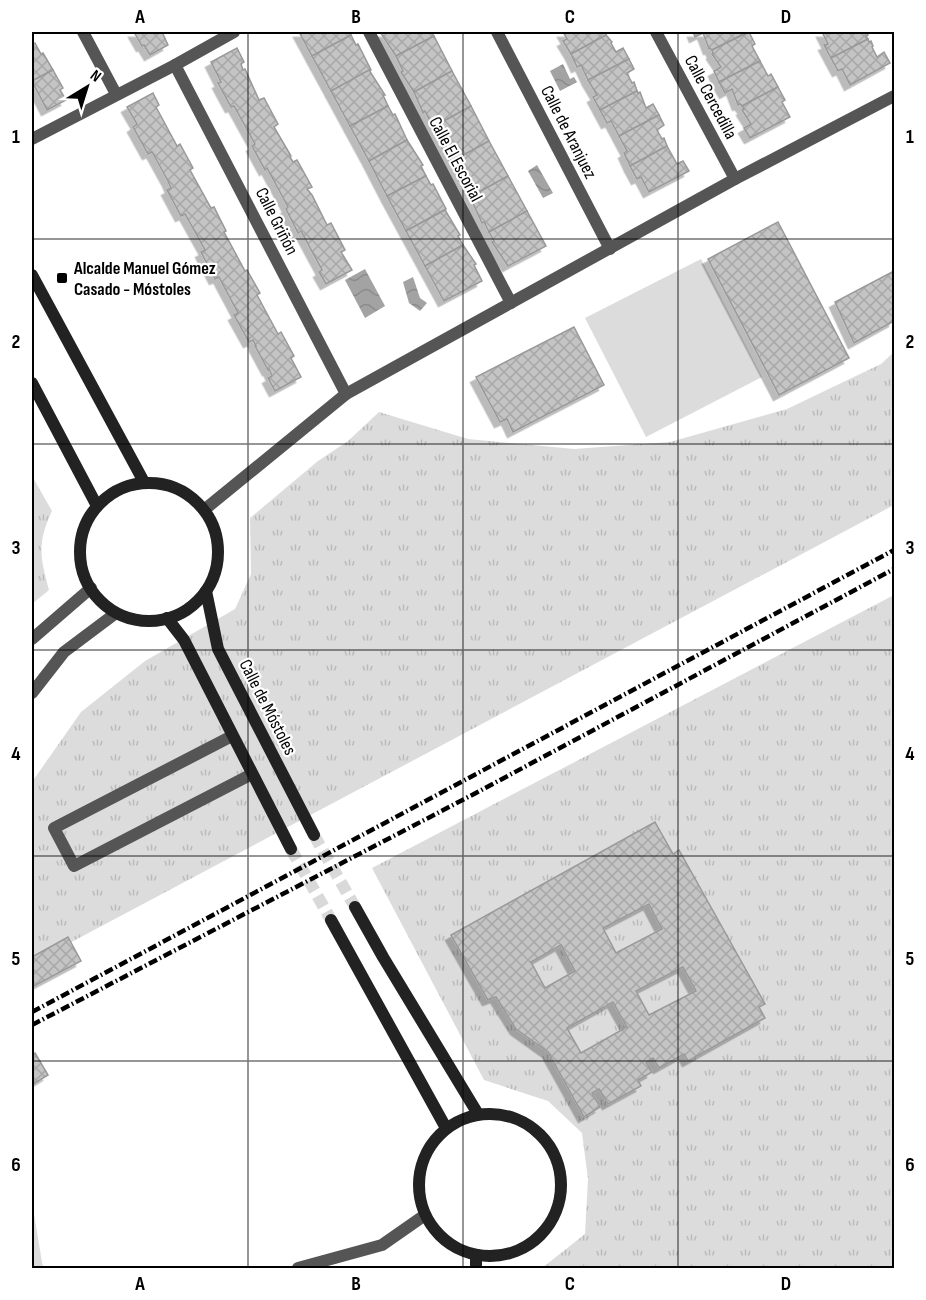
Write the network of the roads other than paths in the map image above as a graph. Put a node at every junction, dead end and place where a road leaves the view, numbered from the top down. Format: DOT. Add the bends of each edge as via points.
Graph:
graph roads {
  1 [pos="83,32"];
  2 [pos="234,32"];
  3 [pos="369,32"];
  4 [pos="497,32"];
  5 [pos="656,32"];
  6 [pos="175,65"];
  7 [pos="116,94"];
  8 [pos="894,96"];
  9 [pos="32,139"];
  10 [pos="735,179"];
  11 [pos="610,249"];
  12 [pos="32,274"];
  13 [pos="511,303"];
  14 [pos="32,383"];
  15 [pos="346,394"];
  16 [pos="144,482"];
  17 [pos="97,506"];
  18 [pos="204,510"];
  19 [pos="91,588"];
  20 [pos="206,591"];
  21 [pos="117,613"];
  22 [pos="167,618"];
  23 [pos="32,639"];
  24 [pos="32,693"];
  25 [pos="232,736"];
  26 [pos="252,774"];
  27 [pos="314,835"];
  28 [pos="291,849"];
  29 [pos="356,907"];
  30 [pos="331,920"];
  31 [pos="478,1114"];
  32 [pos="447,1128"];
  33 [pos="425,1215"];
  34 [pos="507,1255"];
  35 [pos="476,1262"];
  36 [pos="298,1269"];
  37 [pos="507,1269"];
  1 -- 7 [label="street"];
  2 -- 6 [label="street"];
  3 -- 13 [label="street, Calle El Escorial"];
  4 -- 11 [label="street, Calle de Aranjuez"];
  5 -- 10 [label="street, Calle Cercedilla"];
  6 -- 7 [label="street"];
  6 -- 15 [label="street, Calle Griñón"];
  7 -- 9 [label="street"];
  8 -- 10 [label="street"];
  10 -- 11 [label="street"];
  11 -- 13 [label="street"];
  12 -- 16 [label="main road"];
  13 -- 15 [label="street"];
  14 -- 17 [label="main road"];
  15 -- 18 [label="street"];
  16 -- 17 [label="main road" via="110,494"];
  16 -- 18 [label="main road" via="167,485 188,495"];
  17 -- 19 [label="main road" via="85,525 80,546 82,568"];
  18 -- 20 [label="main road" via="214,529 218,550 215,572"];
  19 -- 21 [label="main road"];
  19 -- 23 [label="street"];
  20 -- 22 [label="main road" via="189,608"];
  20 -- 27 [label="main road, Calle de Móstoles" via="218,649"];
  21 -- 22 [label="main road" via="150,621"];
  21 -- 24 [label="street" via="64,652"];
  22 -- 25 [label="main road" via="184,640"];
  25 -- 26 [label="main road"];
  25 -- 26 [label="street" via="54,828 74,866"];
  26 -- 28 [label="main road"];
  29 -- 31 [label="main road"];
  30 -- 32 [label="main road"];
  31 -- 32 [label="main road"];
  31 -- 34 [label="main road" via="503,1114 526,1123 545,1138 558,1159 562,1184 559,1208 548,1229 530,1246"];
  32 -- 33 [label="main road" via="430,1146 420,1168 418,1192"];
  33 -- 35 [label="main road" via="438,1234"];
  33 -- 36 [label="street" via="382,1245"];
  34 -- 35 [label="main road"];
  34 -- 37 [label="main road"];
}
